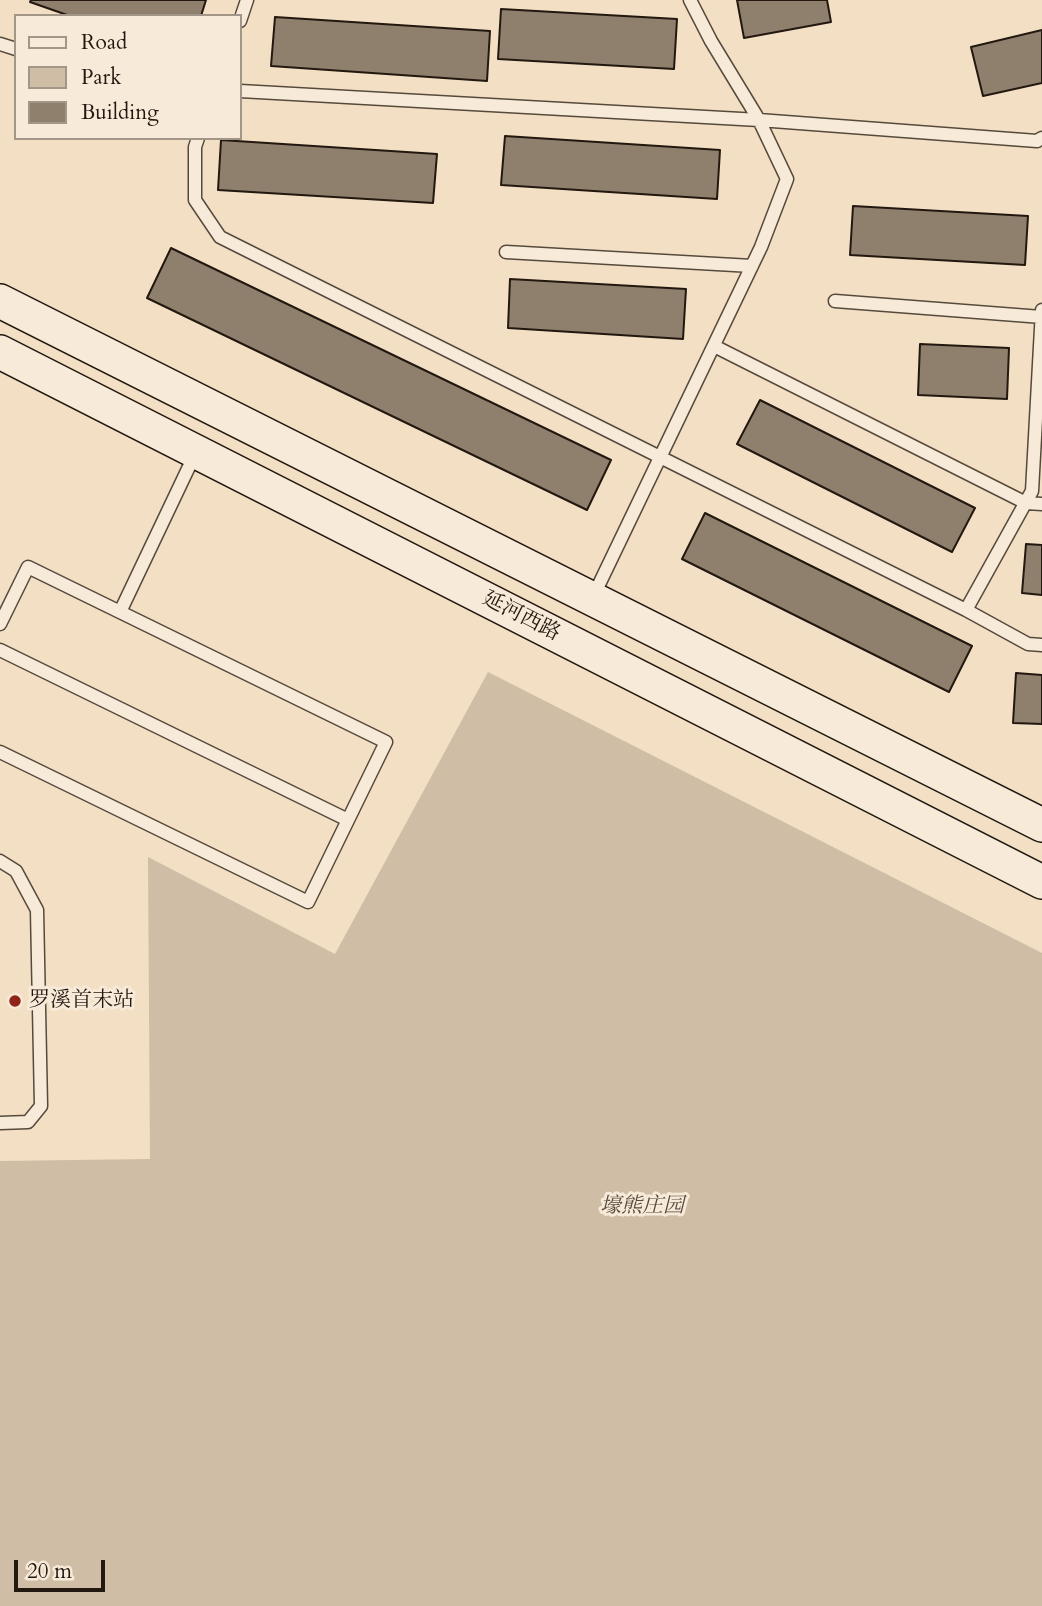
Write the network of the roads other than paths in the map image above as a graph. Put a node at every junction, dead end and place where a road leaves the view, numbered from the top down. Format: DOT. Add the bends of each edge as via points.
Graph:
graph roads {
  1 [pos="690,0"];
  2 [pos="242,91"];
  3 [pos="759,120"];
  4 [pos="1042,138"];
  5 [pos="197,140"];
  6 [pos="506,252"];
  7 [pos="752,266"];
  8 [pos="0,301"];
  9 [pos="835,301"];
  10 [pos="1042,310"];
  11 [pos="1042,317"];
  12 [pos="713,346"];
  13 [pos="0,352"];
  14 [pos="1040,390"];
  15 [pos="196,452"];
  16 [pos="661,456"];
  17 [pos="1026,503"];
  18 [pos="1042,504"];
  19 [pos="592,599"];
  20 [pos="966,610"];
  21 [pos="120,612"];
  22 [pos="0,624"];
  23 [pos="1042,645"];
  24 [pos="0,650"];
  25 [pos="0,752"];
  26 [pos="348,820"];
  27 [pos="1042,825"];
  28 [pos="0,861"];
  29 [pos="1042,882"];
  30 [pos="0,1123"];
  1 -- 3 [label="lane"];
  2 -- 3 [label="lane"];
  3 -- 4 [label="lane"];
  3 -- 7 [label="lane" via="787,179"];
  5 -- 16 [label="lane" via="195,200 220,237"];
  6 -- 7 [label="lane"];
  7 -- 12 [label="lane"];
  8 -- 19 [label="street"];
  9 -- 11 [label="lane"];
  10 -- 11 [label="lane"];
  11 -- 14 [label="lane"];
  12 -- 16 [label="lane"];
  12 -- 17 [label="lane"];
  13 -- 15 [label="street, 延河西路"];
  14 -- 17 [label="lane" via="1032,491"];
  15 -- 21 [label="lane"];
  15 -- 29 [label="street, 延河西路"];
  16 -- 19 [label="lane"];
  16 -- 20 [label="lane"];
  17 -- 18 [label="lane"];
  17 -- 20 [label="lane"];
  19 -- 27 [label="street"];
  20 -- 23 [label="lane" via="1028,644"];
  21 -- 22 [label="lane" via="28,567"];
  21 -- 26 [label="lane" via="386,742"];
  24 -- 26 [label="lane"];
  25 -- 26 [label="lane" via="308,902"];
  28 -- 30 [label="lane" via="16,871 37,909 41,1106 28,1122"];
}
